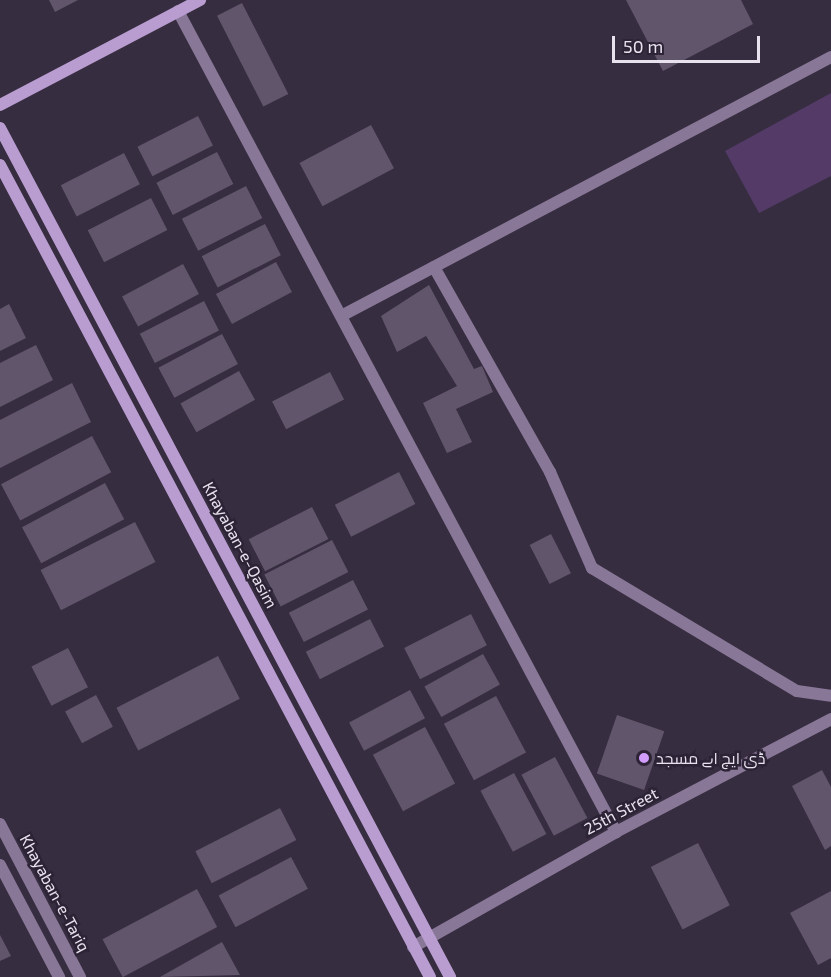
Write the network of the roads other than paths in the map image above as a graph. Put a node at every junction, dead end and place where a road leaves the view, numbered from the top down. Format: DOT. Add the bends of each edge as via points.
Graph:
graph roads {
  1 [pos="200,0"];
  2 [pos="178,11"];
  3 [pos="831,57"];
  4 [pos="0,105"];
  5 [pos="0,128"];
  6 [pos="0,165"];
  7 [pos="434,267"];
  8 [pos="343,315"];
  9 [pos="831,696"];
  10 [pos="831,719"];
  11 [pos="0,824"];
  12 [pos="616,832"];
  13 [pos="0,865"];
  14 [pos="429,938"];
  15 [pos="413,947"];
  16 [pos="59,977"];
  17 [pos="80,977"];
  18 [pos="430,977"];
  19 [pos="450,977"];
  1 -- 2 [label="street"];
  2 -- 4 [label="street"];
  2 -- 8 [label="street"];
  3 -- 7 [label="street"];
  5 -- 14 [label="street, Khayaban-e-Qasim"];
  6 -- 15 [label="street"];
  7 -- 8 [label="street"];
  7 -- 9 [label="street" via="550,472 592,568 797,691"];
  8 -- 12 [label="street"];
  10 -- 12 [label="street, 25th Street"];
  11 -- 17 [label="street, Khayaban-e-Tariq"];
  12 -- 14 [label="street, 25th Street"];
  13 -- 16 [label="street"];
  14 -- 15 [label="street, 25th Street"];
  14 -- 19 [label="street, Khayaban-e-Qasim"];
  15 -- 18 [label="street"];
}
